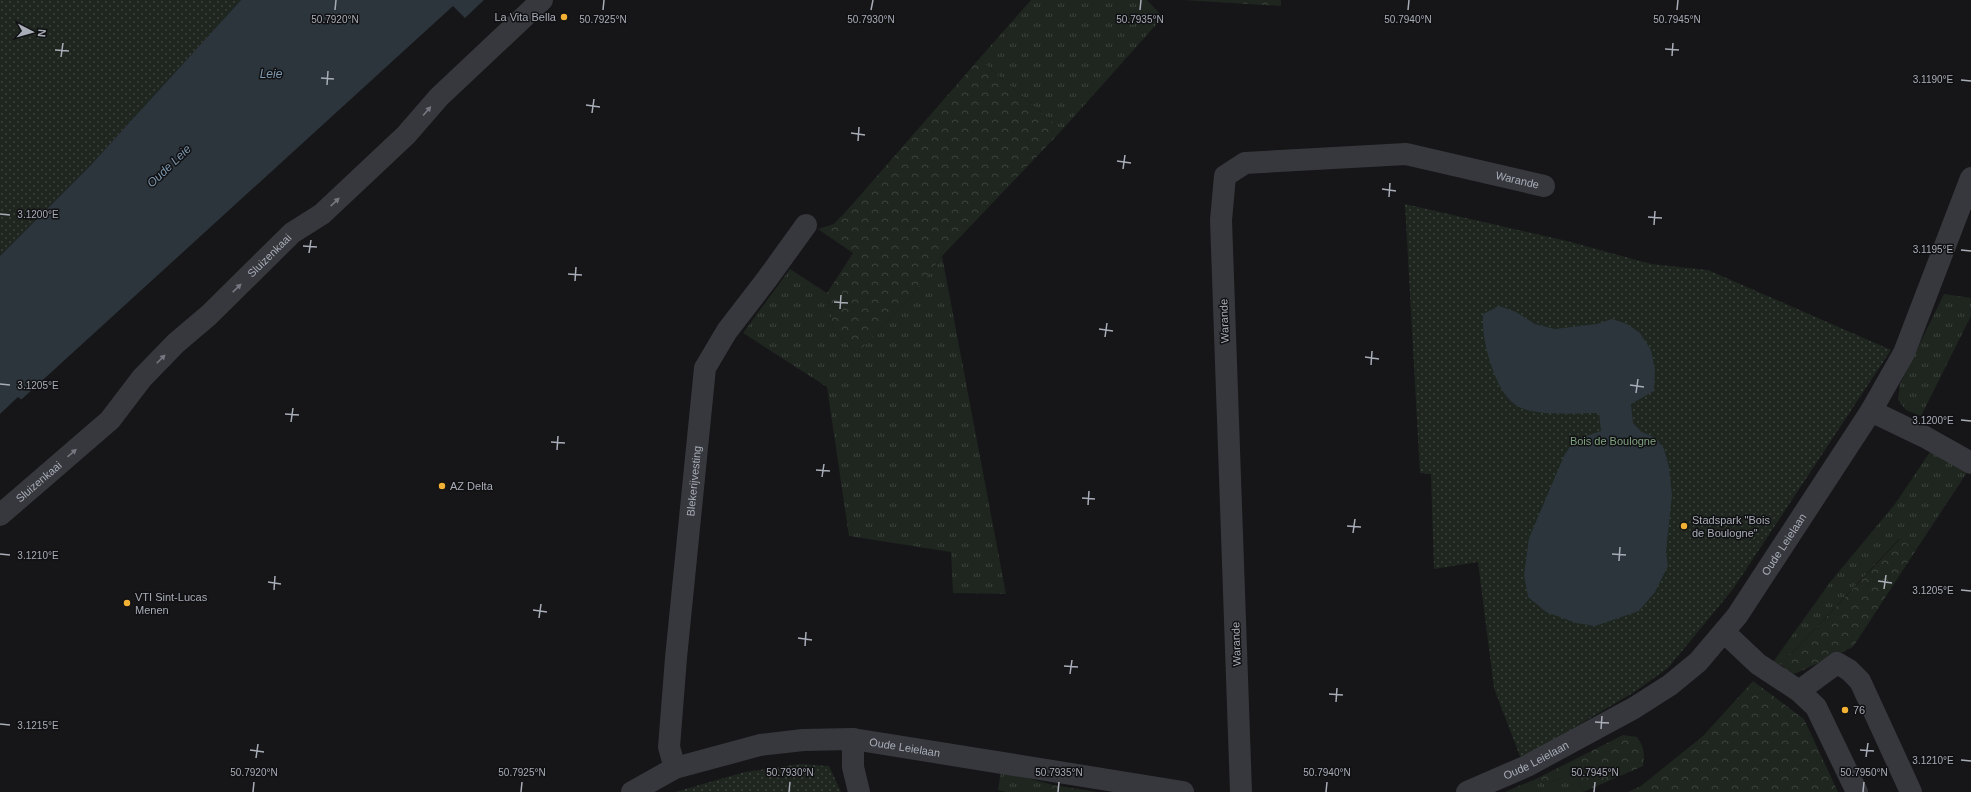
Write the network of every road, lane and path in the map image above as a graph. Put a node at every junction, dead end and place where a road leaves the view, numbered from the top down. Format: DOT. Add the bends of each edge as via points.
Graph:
graph roads {
  1 [pos="542,0"];
  2 [pos="1971,178"];
  3 [pos="1544,186"];
  4 [pos="806,225"];
  5 [pos="1871,411"];
  6 [pos="1971,463"];
  7 [pos="0,514"];
  8 [pos="1724,632"];
  9 [pos="1799,690"];
  10 [pos="853,739"];
  11 [pos="675,768"];
  12 [pos="632,792"];
  13 [pos="858,792"];
  14 [pos="1183,792"];
  15 [pos="1241,792"];
  16 [pos="1467,792"];
  17 [pos="1857,792"];
  18 [pos="1911,792"];
  7 -- 1 [label="street, Sluizenkaai, one-way" via="110,420 142,378 176,343 209,315 292,233 327,209 406,136 439,97"];
  2 -- 5 [label="street, Oude Leielaan" via="1904,353"];
  3 -- 15 [label="street, Warande" via="1406,154 1244,163 1226,176 1221,220"];
  4 -- 11 [label="street, Blekerijvesting" via="727,331 705,368 675,673 670,747"];
  5 -- 6 [label="street"];
  5 -- 8 [label="street, Oude Leielaan" via="1742,609"];
  8 -- 9 [label="street" via="1758,664"];
  8 -- 16 [label="street, Oude Leielaan" via="1683,675 1634,708 1527,766"];
  9 -- 17 [label="street" via="1816,706"];
  9 -- 18 [label="street" via="1836,664 1849,670 1860,681"];
  10 -- 11 [label="street, Oude Leielaan" via="803,740 760,745"];
  10 -- 13 [label="street" via="852,767"];
  10 -- 14 [label="street, Oude Leielaan"];
  11 -- 12 [label="street, Oude Leielaan"];
}
